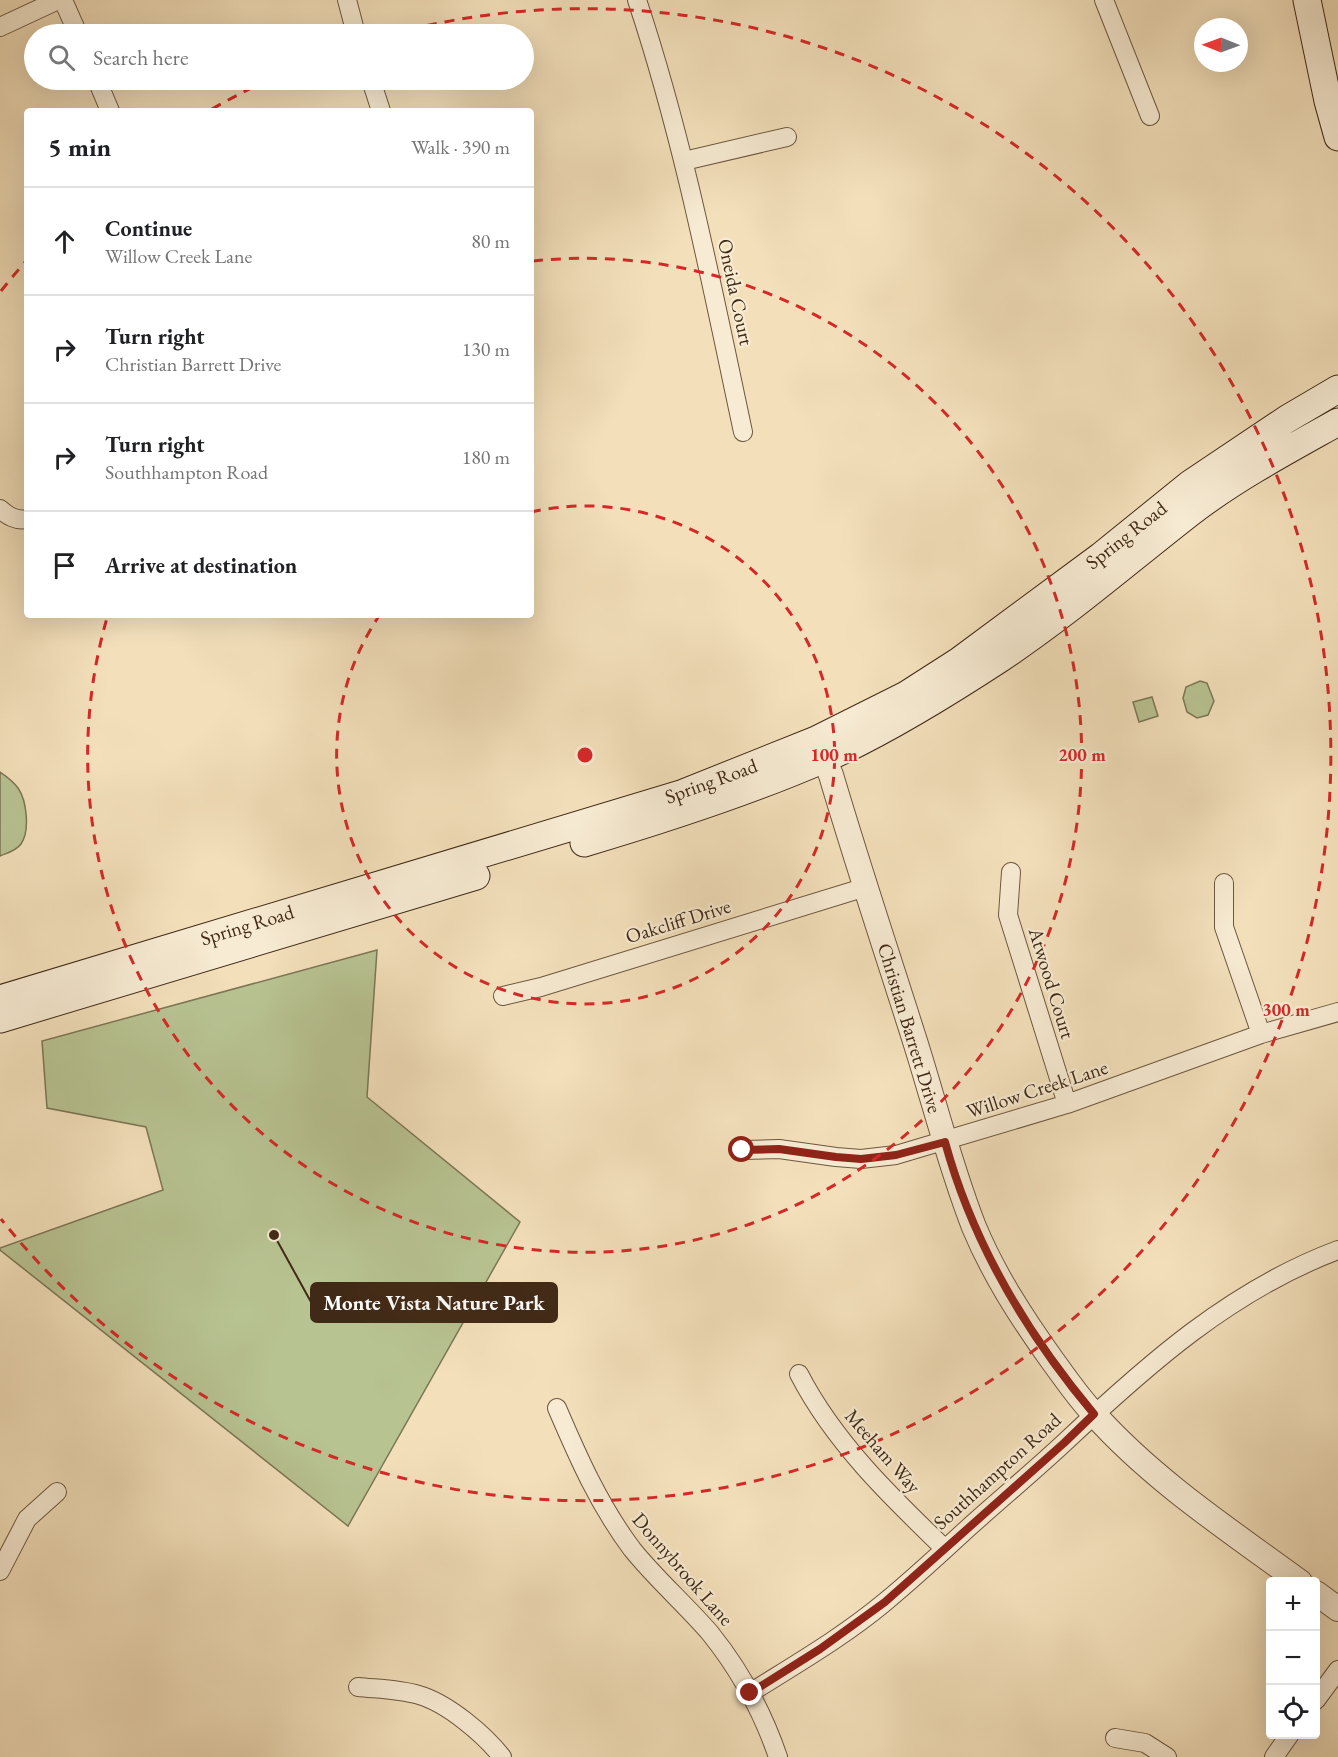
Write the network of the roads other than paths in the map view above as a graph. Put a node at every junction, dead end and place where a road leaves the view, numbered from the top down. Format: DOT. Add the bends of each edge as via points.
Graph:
graph roads {
  1 [pos="58,0"];
  2 [pos="63,0"];
  3 [pos="346,0"];
  4 [pos="637,0"];
  5 [pos="1104,0"];
  6 [pos="1307,0"];
  7 [pos="74,24"];
  8 [pos="353,24"];
  9 [pos="0,27"];
  10 [pos="101,90"];
  11 [pos="374,90"];
  12 [pos="109,108"];
  13 [pos="380,108"];
  14 [pos="1150,116"];
  15 [pos="787,137"];
  16 [pos="1338,138"];
  17 [pos="684,161"];
  18 [pos="1338,389"];
  19 [pos="1338,422"];
  20 [pos="743,432"];
  21 [pos="0,509"];
  22 [pos="24,520"];
  23 [pos="821,749"];
  24 [pos="1011,872"];
  25 [pos="1224,883"];
  26 [pos="866,887"];
  27 [pos="503,996"];
  28 [pos="0,999"];
  29 [pos="1338,1012"];
  30 [pos="0,1019"];
  31 [pos="1261,1034"];
  32 [pos="1067,1104"];
  33 [pos="945,1142"];
  34 [pos="742,1150"];
  35 [pos="1338,1250"];
  36 [pos="800,1374"];
  37 [pos="557,1407"];
  38 [pos="1094,1414"];
  39 [pos="57,1492"];
  40 [pos="945,1549"];
  41 [pos="0,1571"];
  42 [pos="1295,1577"];
  43 [pos="1320,1596"];
  44 [pos="1338,1609"];
  45 [pos="1338,1670"];
  46 [pos="358,1687"];
  47 [pos="750,1693"];
  48 [pos="1320,1695"];
  49 [pos="1115,1738"];
  50 [pos="1287,1739"];
  51 [pos="502,1757"];
  52 [pos="778,1757"];
  53 [pos="1167,1757"];
  54 [pos="1274,1757"];
  1 -- 9 [label="street"];
  2 -- 7 [label="street"];
  3 -- 8 [label="street"];
  4 -- 17 [label="street, Oneida Court"];
  5 -- 14 [label="street"];
  6 -- 16 [label="main road"];
  10 -- 12 [label="street"];
  11 -- 13 [label="street"];
  15 -- 17 [label="street"];
  17 -- 20 [label="street, Oneida Court"];
  18 -- 23 [label="main road, Spring Road" via="1217,464 959,661"];
  19 -- 23 [label="main road, Spring Road" via="1266,462 1192,511 1003,657 934,700"];
  21 -- 22 [label="street" via="7,516"];
  23 -- 26 [label="street, Christian Barrett Drive"];
  23 -- 28 [label="main road, Spring Road"];
  23 -- 30 [label="main road, Spring Road" via="745,790 663,820"];
  24 -- 32 [label="street, Atwood Court" via="1008,915"];
  25 -- 31 [label="street" via="1224,927"];
  26 -- 27 [label="street, Oakcliff Drive"];
  26 -- 33 [label="street, Christian Barrett Drive"];
  29 -- 31 [label="street, Willow Creek Lane"];
  31 -- 32 [label="street, Willow Creek Lane"];
  32 -- 33 [label="street, Willow Creek Lane"];
  33 -- 34 [label="street, Willow Creek Lane" via="896,1155 861,1159 779,1149"];
  33 -- 38 [label="street, Christian Barrett Drive" via="975,1228 997,1275 1024,1321"];
  35 -- 38 [label="street, Southhampton Road" via="1250,1291 1214,1315"];
  36 -- 40 [label="street, Meeham Way" via="825,1419 901,1506"];
  37 -- 47 [label="street, Donnybrook Lane" via="586,1475 618,1529 662,1585 708,1631"];
  38 -- 40 [label="street, Southhampton Road"];
  38 -- 42 [label="street, Christian Barrett Drive" via="1159,1477"];
  39 -- 41 [label="street" via="27,1519"];
  40 -- 47 [label="street, Southhampton Road" via="842,1635"];
  43 -- 44 [label="street"];
  45 -- 48 [label="street"];
  46 -- 51 [label="street" via="392,1689 435,1702 461,1719"];
  47 -- 52 [label="street, Donnybrook Lane"];
  49 -- 53 [label="street" via="1145,1743"];
  50 -- 54 [label="street"];
}
